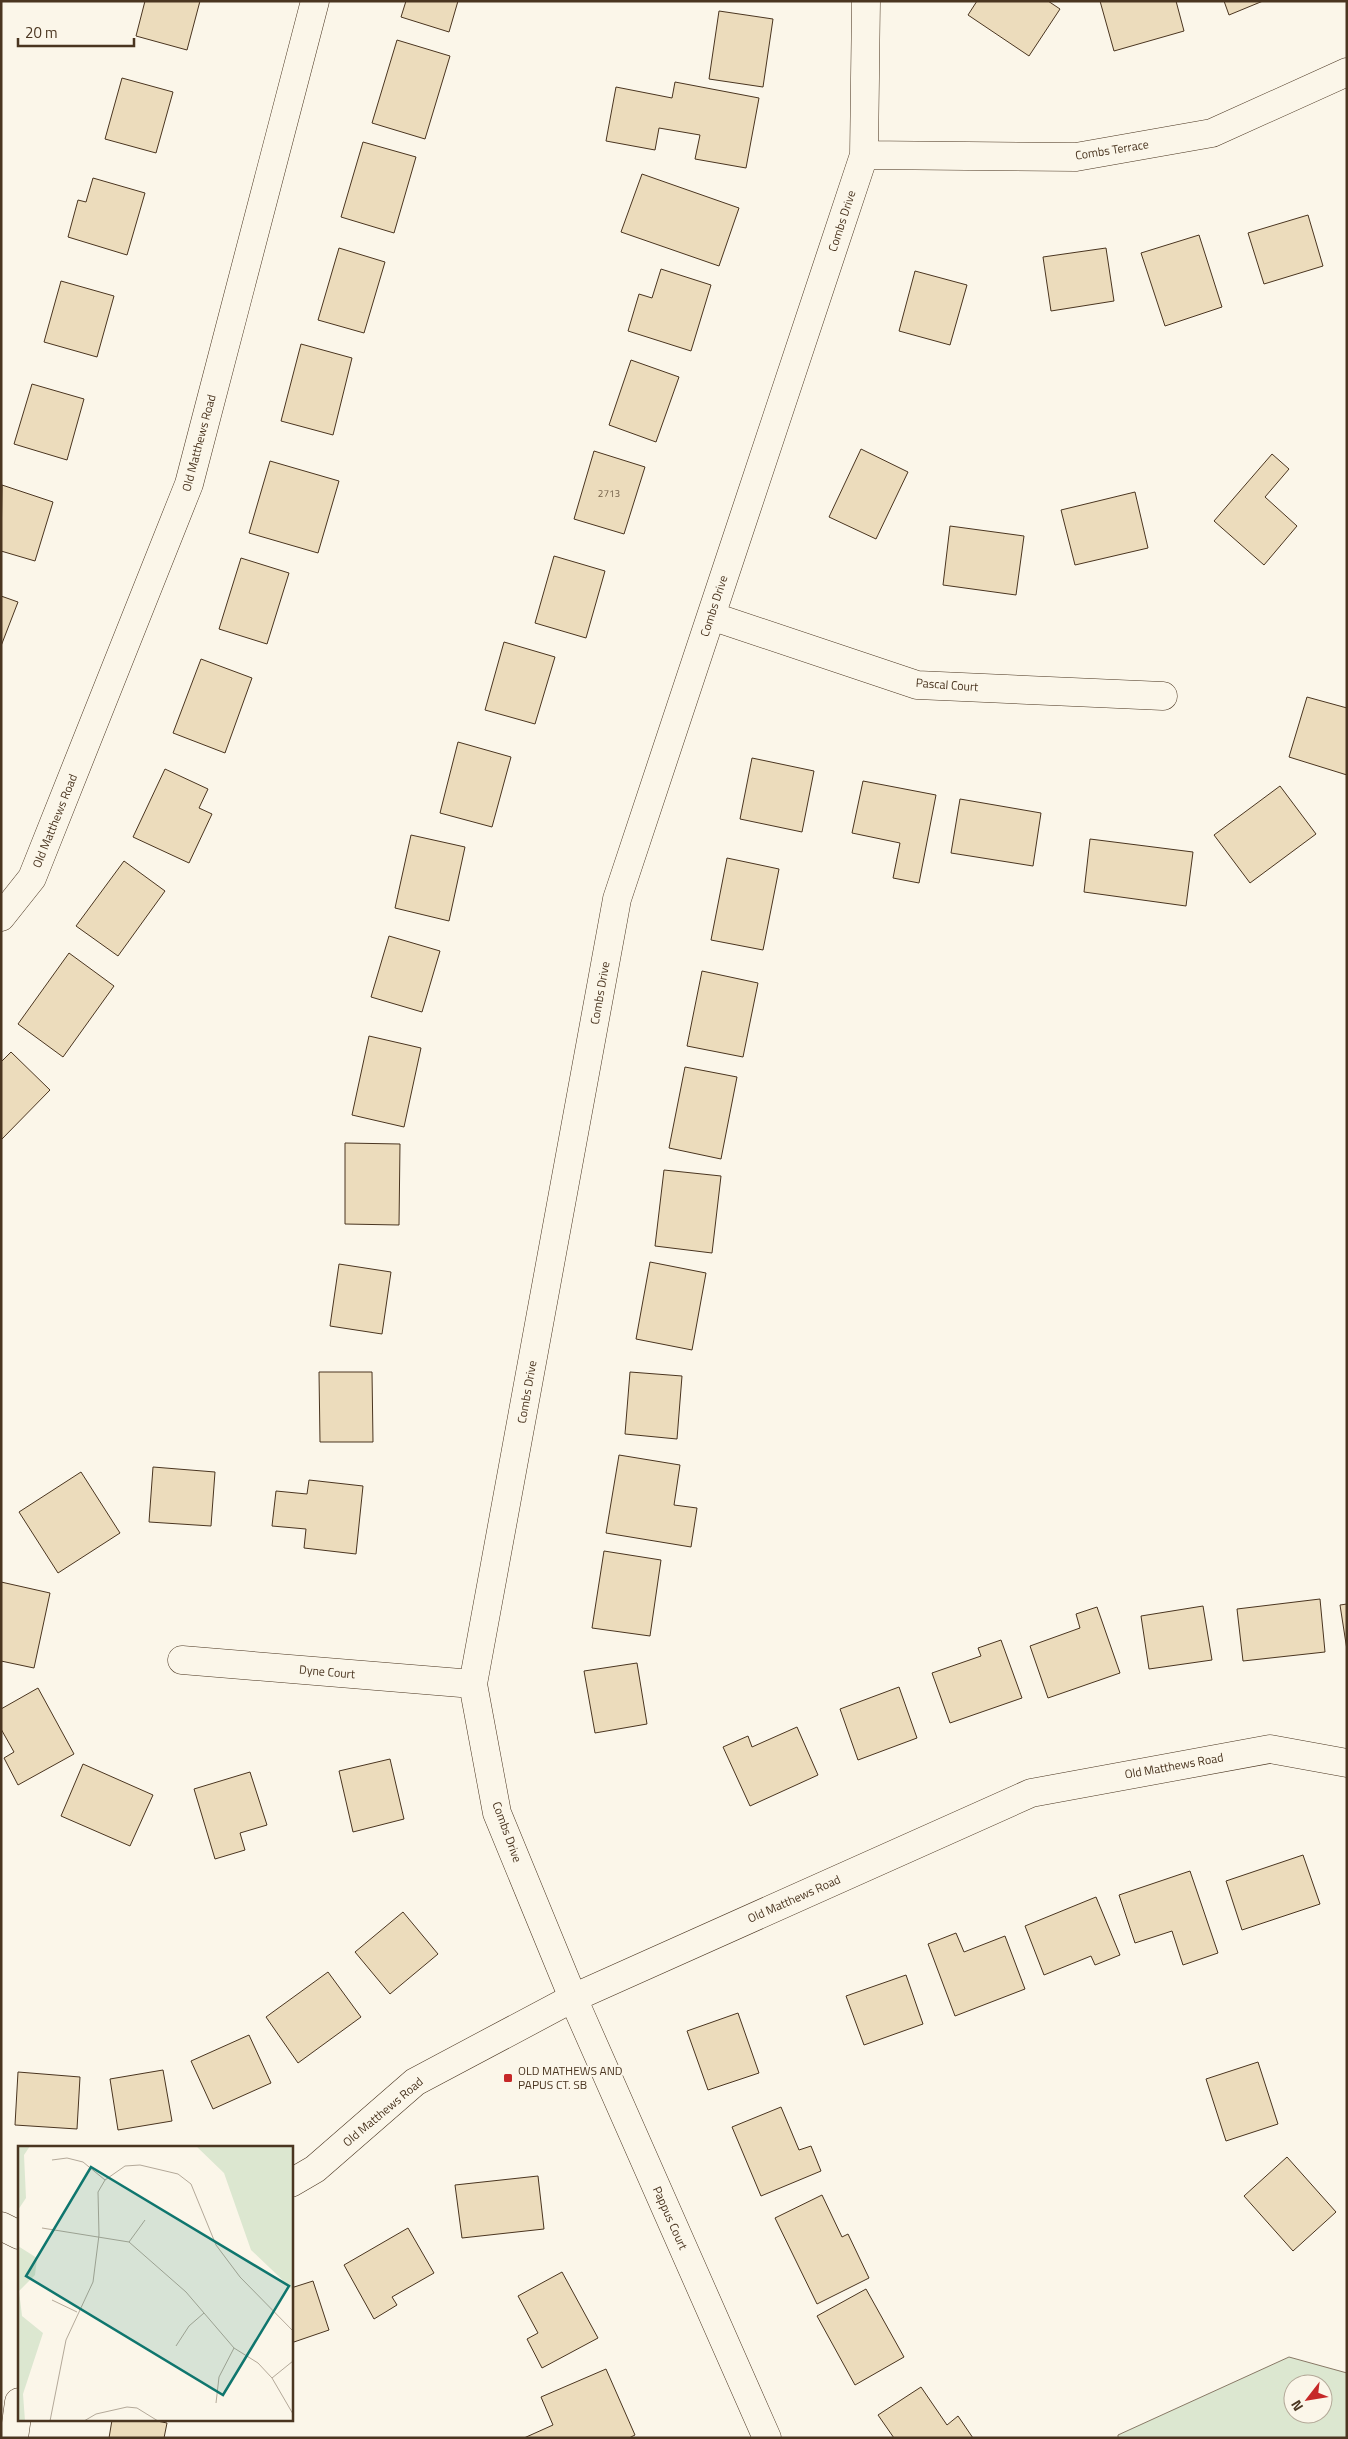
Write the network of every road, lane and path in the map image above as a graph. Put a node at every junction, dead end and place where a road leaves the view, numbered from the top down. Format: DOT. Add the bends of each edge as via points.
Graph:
graph roads {
  1 [pos="315,1"];
  2 [pos="866,1"];
  3 [pos="1347,72"];
  4 [pos="864,155"];
  5 [pos="711,616"];
  6 [pos="1164,696"];
  7 [pos="1,917"];
  8 [pos="182,1660"];
  9 [pos="473,1684"];
  10 [pos="1347,1763"];
  11 [pos="573,1998"];
  12 [pos="292,2182"];
  13 [pos="1,2226"];
  14 [pos="18,2234"];
  15 [pos="18,2409"];
  16 [pos="14,2438"];
  17 [pos="767,2438"];
  1 -- 7 [label="street, Old Matthews Road" via="190,484 32,878"];
  2 -- 4 [label="street, Combs Drive"];
  3 -- 4 [label="street, Combs Terrace" via="1212,133 1076,158"];
  4 -- 5 [label="street, Combs Drive"];
  5 -- 6 [label="street, Pascal Court" via="917,685"];
  5 -- 9 [label="street, Combs Drive" via="617,899"];
  8 -- 9 [label="street, Dyne Court"];
  9 -- 11 [label="street, Combs Drive" via="497,1813"];
  10 -- 11 [label="street, Old Matthews Road" via="1270,1748 1031,1793"];
  11 -- 12 [label="street, Old Matthews Road" via="415,2082 315,2169"];
  11 -- 17 [label="street, Pappus Court"];
  13 -- 14 [label="street"];
  15 -- 16 [label="street"];
}
